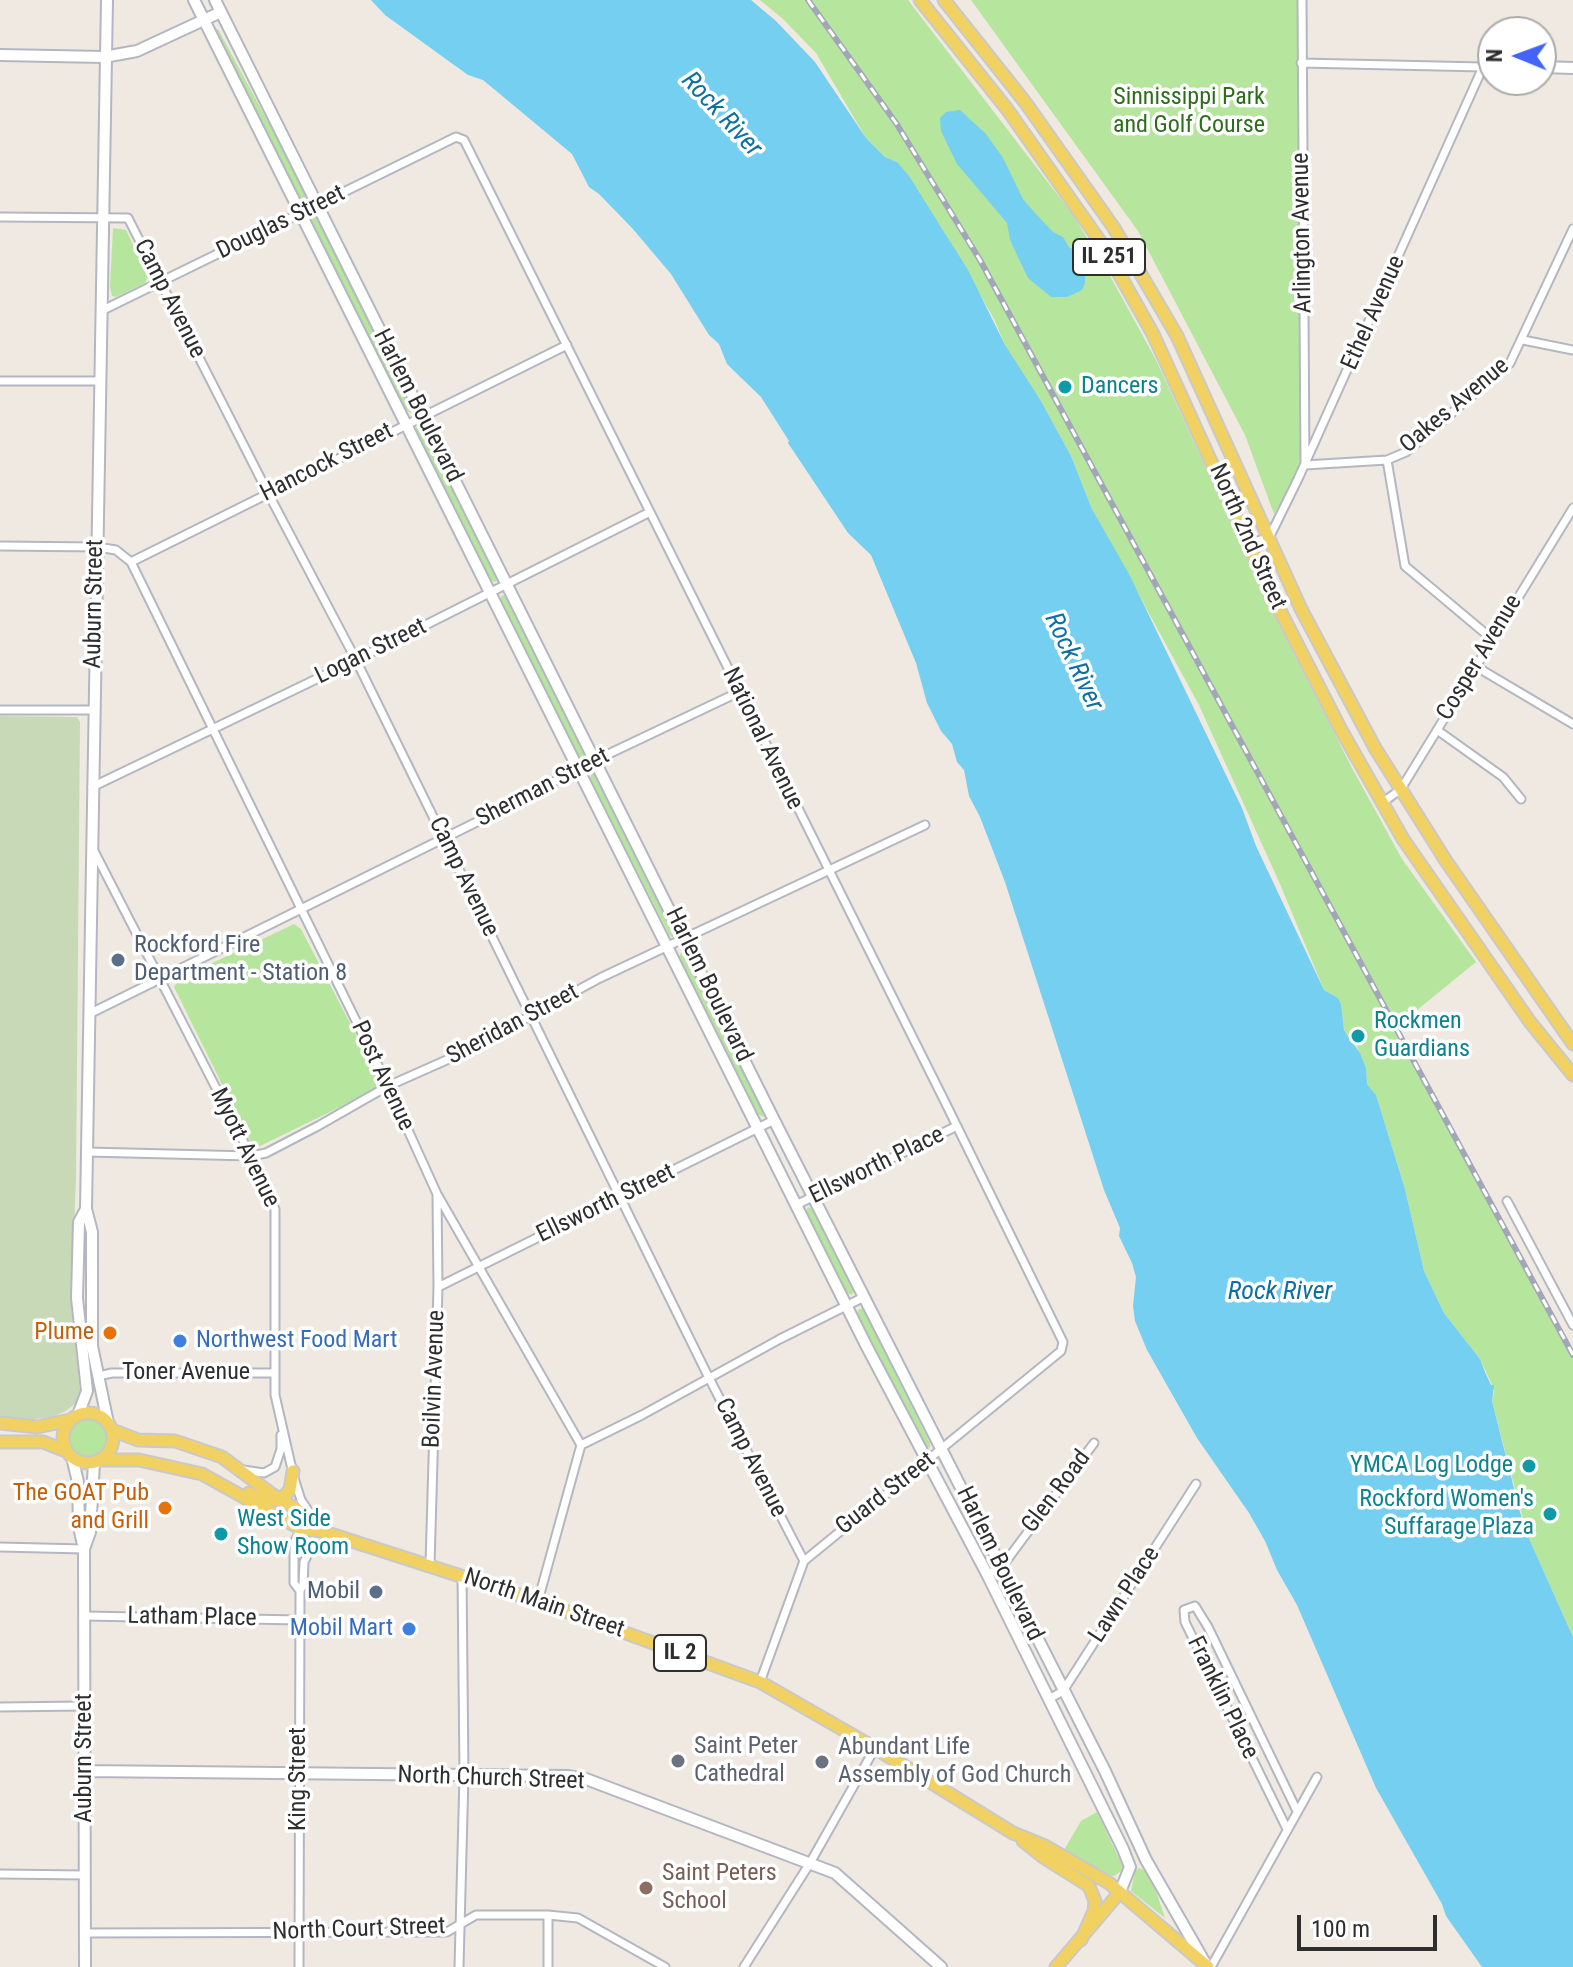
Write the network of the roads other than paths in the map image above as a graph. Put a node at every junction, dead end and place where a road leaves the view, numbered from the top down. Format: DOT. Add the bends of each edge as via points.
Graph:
graph roads {
  1 [pos="107,0"];
  2 [pos="194,0"];
  3 [pos="215,0"];
  4 [pos="920,0"];
  5 [pos="944,0"];
  6 [pos="1302,0"];
  7 [pos="221,12"];
  8 [pos="204,20"];
  9 [pos="0,55"];
  10 [pos="104,57"];
  11 [pos="1301,63"];
  12 [pos="1477,67"];
  13 [pos="1477,91"];
  14 [pos="461,137"];
  15 [pos="318,205"];
  16 [pos="301,213"];
  17 [pos="0,217"];
  18 [pos="103,218"];
  19 [pos="1573,229"];
  20 [pos="160,281"];
  21 [pos="101,311"];
  22 [pos="1523,340"];
  23 [pos="567,345"];
  24 [pos="1573,350"];
  25 [pos="0,381"];
  26 [pos="99,381"];
  27 [pos="421,415"];
  28 [pos="405,423"];
  29 [pos="1387,460"];
  30 [pos="1305,465"];
  31 [pos="268,493"];
  32 [pos="1573,508"];
  33 [pos="648,513"];
  34 [pos="1269,538"];
  35 [pos="1249,543"];
  36 [pos="0,546"];
  37 [pos="97,547"];
  38 [pos="131,562"];
  39 [pos="508,584"];
  40 [pos="490,592"];
  41 [pos="1492,639"];
  42 [pos="356,660"];
  43 [pos="1475,666"];
  44 [pos="739,692"];
  45 [pos="0,710"];
  46 [pos="93,710"];
  47 [pos="1573,724"];
  48 [pos="215,728"];
  49 [pos="1437,730"];
  50 [pos="597,760"];
  51 [pos="579,768"];
  52 [pos="92,787"];
  53 [pos="1401,789"];
  54 [pos="1521,799"];
  55 [pos="1382,803"];
  56 [pos="925,825"];
  57 [pos="444,838"];
  58 [pos="91,845"];
  59 [pos="828,871"];
  60 [pos="301,909"];
  61 [pos="686,939"];
  62 [pos="668,947"];
  63 [pos="160,981"];
  64 [pos="89,1014"];
  65 [pos="531,1017"];
  66 [pos="1573,1044"];
  67 [pos="1573,1075"];
  68 [pos="388,1086"];
  69 [pos="774,1120"];
  70 [pos="957,1126"];
  71 [pos="758,1128"];
  72 [pos="87,1152"];
  73 [pos="251,1156"];
  74 [pos="437,1194"];
  75 [pos="814,1196"];
  76 [pos="621,1197"];
  77 [pos="1507,1201"];
  78 [pos="796,1205"];
  79 [pos="86,1209"];
  80 [pos="481,1267"];
  81 [pos="438,1287"];
  82 [pos="864,1297"];
  83 [pos="847,1305"];
  84 [pos="1573,1325"];
  85 [pos="1063,1342"];
  86 [pos="275,1373"];
  87 [pos="98,1376"];
  88 [pos="708,1376"];
  89 [pos="74,1417"];
  90 [pos="0,1423"];
  91 [pos="281,1424"];
  92 [pos="110,1427"];
  93 [pos="0,1442"];
  94 [pos="1094,1443"];
  95 [pos="581,1445"];
  96 [pos="942,1449"];
  97 [pos="69,1454"];
  98 [pos="927,1460"];
  99 [pos="97,1462"];
  100 [pos="236,1467"];
  101 [pos="293,1471"];
  102 [pos="222,1483"];
  103 [pos="1196,1484"];
  104 [pos="280,1500"];
  105 [pos="318,1525"];
  106 [pos="301,1529"];
  107 [pos="350,1541"];
  108 [pos="0,1547"];
  109 [pos="84,1549"];
  110 [pos="804,1561"];
  111 [pos="430,1565"];
  112 [pos="1001,1568"];
  113 [pos="987,1574"];
  114 [pos="462,1576"];
  115 [pos="300,1591"];
  116 [pos="538,1601"];
  117 [pos="85,1616"];
  118 [pos="300,1620"];
  119 [pos="760,1682"];
  120 [pos="1063,1691"];
  121 [pos="1049,1699"];
  122 [pos="84,1706"];
  123 [pos="0,1707"];
  124 [pos="875,1748"];
  125 [pos="85,1771"];
  126 [pos="299,1775"];
  127 [pos="464,1775"];
  128 [pos="1317,1777"];
  129 [pos="1297,1811"];
  130 [pos="1287,1829"];
  131 [pos="1013,1833"];
  132 [pos="1146,1860"];
  133 [pos="810,1863"];
  134 [pos="1130,1867"];
  135 [pos="0,1874"];
  136 [pos="85,1875"];
  137 [pos="1120,1892"];
  138 [pos="548,1915"];
  139 [pos="460,1925"];
  140 [pos="85,1933"];
  141 [pos="299,1933"];
  142 [pos="1081,1940"];
  143 [pos="85,1967"];
  144 [pos="299,1967"];
  145 [pos="459,1967"];
  146 [pos="548,1967"];
  147 [pos="665,1967"];
  148 [pos="744,1967"];
  149 [pos="941,1967"];
  150 [pos="1056,1967"];
  151 [pos="1209,1967"];
  1 -- 10 [label="street, Auburn Street"];
  2 -- 8 [label="street, Harlem Boulevard"];
  3 -- 7 [label="street, Harlem Boulevard"];
  4 -- 35 [label="main road, North 2nd Street / IL 251" via="1007,109 1104,247 1153,334"];
  5 -- 34 [label="main road, North 2nd Street / IL 251" via="1114,228 1177,336"];
  6 -- 11 [label="street, Arlington Avenue"];
  7 -- 8 [label="street"];
  7 -- 15 [label="street, Harlem Boulevard"];
  8 -- 10 [label="street" via="137,51"];
  8 -- 16 [label="street, Harlem Boulevard"];
  9 -- 10 [label="street"];
  10 -- 18 [label="street, Auburn Street"];
  11 -- 12 [label="street"];
  11 -- 30 [label="street, Arlington Avenue"];
  13 -- 30 [label="street, Ethel Avenue"];
  14 -- 15 [label="street, Douglas Street"];
  14 -- 23 [label="street, National Avenue"];
  15 -- 16 [label="street, Douglas Street"];
  15 -- 27 [label="street, Harlem Boulevard"];
  16 -- 20 [label="street, Douglas Street"];
  16 -- 28 [label="street, Harlem Boulevard"];
  17 -- 18 [label="street"];
  18 -- 20 [label="street, Camp Avenue" via="128,218"];
  18 -- 21 [label="street, Auburn Street"];
  19 -- 22 [label="street, Oakes Avenue"];
  20 -- 21 [label="street, Douglas Street"];
  20 -- 31 [label="street, Camp Avenue"];
  21 -- 26 [label="street, Auburn Street"];
  22 -- 24 [label="street"];
  22 -- 29 [label="street, Oakes Avenue" via="1510,363 1406,452"];
  23 -- 27 [label="street, Hancock Street"];
  23 -- 33 [label="street, National Avenue"];
  25 -- 26 [label="street"];
  26 -- 37 [label="street, Auburn Street"];
  27 -- 28 [label="street, Hancock Street"];
  27 -- 39 [label="street, Harlem Boulevard"];
  28 -- 31 [label="street, Hancock Street"];
  28 -- 40 [label="street, Harlem Boulevard"];
  29 -- 30 [label="street, Oakes Avenue"];
  29 -- 41 [label="street" via="1405,566"];
  30 -- 34 [label="street, Ethel Avenue"];
  31 -- 38 [label="street, Hancock Street"];
  31 -- 42 [label="street, Camp Avenue"];
  32 -- 41 [label="street, Cosper Avenue"];
  33 -- 39 [label="street, Logan Street"];
  33 -- 44 [label="street, National Avenue"];
  34 -- 35 [label="street"];
  34 -- 53 [label="main road, North 2nd Street / IL 251" via="1301,609"];
  35 -- 55 [label="main road, North 2nd Street / IL 251"];
  36 -- 37 [label="street"];
  37 -- 38 [label="street" via="116,550"];
  37 -- 46 [label="street, Auburn Street"];
  38 -- 48 [label="street, Post Avenue"];
  39 -- 40 [label="street, Logan Street"];
  39 -- 50 [label="street, Harlem Boulevard"];
  40 -- 42 [label="street, Logan Street"];
  40 -- 51 [label="street, Harlem Boulevard"];
  41 -- 43 [label="street, Cosper Avenue"];
  42 -- 48 [label="street, Logan Street"];
  42 -- 57 [label="street, Camp Avenue"];
  43 -- 47 [label="street"];
  43 -- 49 [label="street, Cosper Avenue"];
  44 -- 50 [label="street, Sherman Street"];
  44 -- 59 [label="street, National Avenue"];
  45 -- 46 [label="street"];
  46 -- 52 [label="street, Auburn Street"];
  48 -- 52 [label="street, Logan Street"];
  48 -- 60 [label="street, Post Avenue"];
  49 -- 53 [label="street, Cosper Avenue"];
  49 -- 54 [label="street" via="1503,777"];
  50 -- 51 [label="street, Sherman Street"];
  50 -- 61 [label="street, Harlem Boulevard"];
  51 -- 57 [label="street, Sherman Street"];
  51 -- 62 [label="street, Harlem Boulevard"];
  52 -- 58 [label="street, Auburn Street"];
  53 -- 55 [label="street, Cosper Avenue"];
  53 -- 66 [label="main road, North 2nd Street / IL 251"];
  55 -- 67 [label="main road, North 2nd Street / IL 251" via="1464,931"];
  56 -- 59 [label="street, Sheridan Street"];
  57 -- 60 [label="street, Sherman Street"];
  57 -- 65 [label="street, Camp Avenue"];
  58 -- 63 [label="street, Myott Avenue"];
  58 -- 64 [label="street, Auburn Street"];
  59 -- 61 [label="street, Sheridan Street"];
  59 -- 70 [label="street, National Avenue"];
  60 -- 63 [label="street, Sherman Street"];
  60 -- 68 [label="street, Post Avenue"];
  61 -- 62 [label="street, Sheridan Street"];
  61 -- 69 [label="street, Harlem Boulevard"];
  62 -- 65 [label="street, Sheridan Street"];
  62 -- 71 [label="street, Harlem Boulevard"];
  63 -- 64 [label="street, Sherman Street"];
  63 -- 73 [label="street, Myott Avenue"];
  64 -- 72 [label="street, Auburn Street"];
  65 -- 68 [label="street, Sheridan Street"];
  65 -- 76 [label="street, Camp Avenue"];
  68 -- 73 [label="street, Sheridan Street" via="279,1147"];
  68 -- 74 [label="street, Post Avenue"];
  69 -- 71 [label="street, Ellsworth Street"];
  69 -- 75 [label="street, Harlem Boulevard"];
  70 -- 75 [label="street, Ellsworth Place"];
  70 -- 85 [label="street, National Avenue"];
  71 -- 76 [label="street, Ellsworth Street"];
  71 -- 78 [label="street, Harlem Boulevard"];
  72 -- 73 [label="street, Sheridan Street"];
  72 -- 79 [label="street, Auburn Street"];
  73 -- 86 [label="street, Myott Avenue" via="276,1216"];
  74 -- 80 [label="street, Post Avenue"];
  74 -- 81 [label="street, Boilvin Avenue"];
  75 -- 78 [label="street, Ellsworth Place"];
  75 -- 82 [label="street, Harlem Boulevard"];
  76 -- 80 [label="street, Ellsworth Street"];
  76 -- 88 [label="street, Camp Avenue"];
  77 -- 84 [label="street"];
  78 -- 83 [label="street, Harlem Boulevard"];
  79 -- 87 [label="street, Auburn Street" via="92,1232 91,1331"];
  79 -- 89 [label="street, Auburn Street" via="79,1222 77,1298 87,1391"];
  80 -- 81 [label="street, Ellsworth Street"];
  80 -- 95 [label="street, Post Avenue"];
  81 -- 111 [label="street, Boilvin Avenue"];
  82 -- 83 [label="street"];
  82 -- 96 [label="street, Harlem Boulevard"];
  83 -- 88 [label="street"];
  83 -- 98 [label="street, Harlem Boulevard"];
  85 -- 96 [label="street, Guard Street" via="1061,1351"];
  86 -- 87 [label="street, Toner Avenue"];
  86 -- 91 [label="street, Myott Avenue"];
  87 -- 92 [label="street, Auburn Street"];
  88 -- 95 [label="street"];
  88 -- 110 [label="street, Camp Avenue"];
  89 -- 90 [label="main road" via="37,1427"];
  89 -- 92 [label="main road" via="95,1414"];
  89 -- 97 [label="main road" via="63,1434"];
  91 -- 100 [label="street" via="275,1467 256,1473"];
  91 -- 101 [label="street, Myott Avenue"];
  92 -- 99 [label="main road" via="112,1446"];
  92 -- 100 [label="main road, North Main Street / IL 2" via="138,1440 200,1448"];
  93 -- 97 [label="main road" via="43,1442"];
  94 -- 112 [label="street, Glen Road"];
  95 -- 116 [label="street"];
  96 -- 98 [label="street, Guard Street"];
  96 -- 112 [label="street, Harlem Boulevard"];
  97 -- 99 [label="main road" via="78,1462"];
  97 -- 109 [label="street, Auburn Street" via="78,1482"];
  98 -- 110 [label="street, Guard Street"];
  98 -- 113 [label="street, Harlem Boulevard"];
  99 -- 102 [label="main road, North Main Street / IL 2" via="139,1460"];
  99 -- 109 [label="street, Auburn Street"];
  100 -- 104 [label="main road, North Main Street / IL 2"];
  101 -- 104 [label="main road" via="290,1490"];
  101 -- 105 [label="street, Myott Avenue" via="301,1500"];
  102 -- 104 [label="main road" via="260,1499"];
  102 -- 106 [label="main road, North Main Street / IL 2"];
  103 -- 120 [label="street, Lawn Place"];
  104 -- 105 [label="main road, North Main Street / IL 2"];
  105 -- 106 [label="main road, North Main Street / IL 2"];
  105 -- 107 [label="main road, North Main Street / IL 2"];
  106 -- 115 [label="street, King Street" via="294,1543 294,1583"];
  107 -- 111 [label="main road, North Main Street / IL 2"];
  107 -- 115 [label="street, King Street" via="326,1543 309,1552"];
  108 -- 109 [label="street"];
  109 -- 117 [label="street, Auburn Street"];
  110 -- 119 [label="street"];
  111 -- 114 [label="main road, North Main Street / IL 2"];
  112 -- 113 [label="street"];
  112 -- 120 [label="street, Harlem Boulevard"];
  113 -- 121 [label="street, Harlem Boulevard"];
  114 -- 116 [label="main road, North Main Street / IL 2"];
  114 -- 127 [label="street"];
  115 -- 118 [label="street, King Street"];
  116 -- 119 [label="main road, North Main Street / IL 2"];
  117 -- 118 [label="street, Latham Place"];
  117 -- 122 [label="street, Auburn Street"];
  118 -- 126 [label="street, King Street"];
  119 -- 124 [label="main road, North Main Street / IL 2"];
  120 -- 121 [label="street, Lawn Place"];
  120 -- 132 [label="street, Harlem Boulevard"];
  121 -- 134 [label="street, Harlem Boulevard"];
  122 -- 123 [label="street"];
  122 -- 125 [label="street, Auburn Street"];
  124 -- 131 [label="main road, North Main Street / IL 2"];
  124 -- 133 [label="street"];
  125 -- 126 [label="street, North Church Street"];
  125 -- 136 [label="street, Auburn Street"];
  126 -- 127 [label="street, North Church Street"];
  126 -- 141 [label="street, King Street"];
  127 -- 133 [label="street, North Church Street" via="586,1779"];
  127 -- 139 [label="street"];
  128 -- 129 [label="street"];
  129 -- 130 [label="street"];
  129 -- 130 [label="street, Franklin Place" via="1208,1627 1195,1606 1184,1610 1185,1622"];
  130 -- 151 [label="street"];
  131 -- 137 [label="main road, North Main Street / IL 2" via="1045,1846"];
  131 -- 142 [label="main road, IL 2" via="1089,1886 1094,1911"];
  132 -- 134 [label="street"];
  132 -- 151 [label="street, Harlem Boulevard"];
  133 -- 148 [label="street"];
  133 -- 149 [label="street, North Church Street" via="835,1873"];
  134 -- 137 [label="street"];
  135 -- 136 [label="street"];
  136 -- 140 [label="street, Auburn Street"];
  137 -- 142 [label="main road"];
  137 -- 151 [label="main road, North Main Street / IL 2"];
  138 -- 139 [label="street, North Court Street" via="476,1915"];
  138 -- 146 [label="street"];
  138 -- 147 [label="street, North Court Street" via="578,1918"];
  139 -- 141 [label="street, North Court Street" via="447,1932"];
  139 -- 145 [label="street"];
  140 -- 141 [label="street, North Court Street"];
  140 -- 143 [label="street, Auburn Street"];
  141 -- 144 [label="street, King Street"];
  142 -- 150 [label="main road, IL 2"];
}
